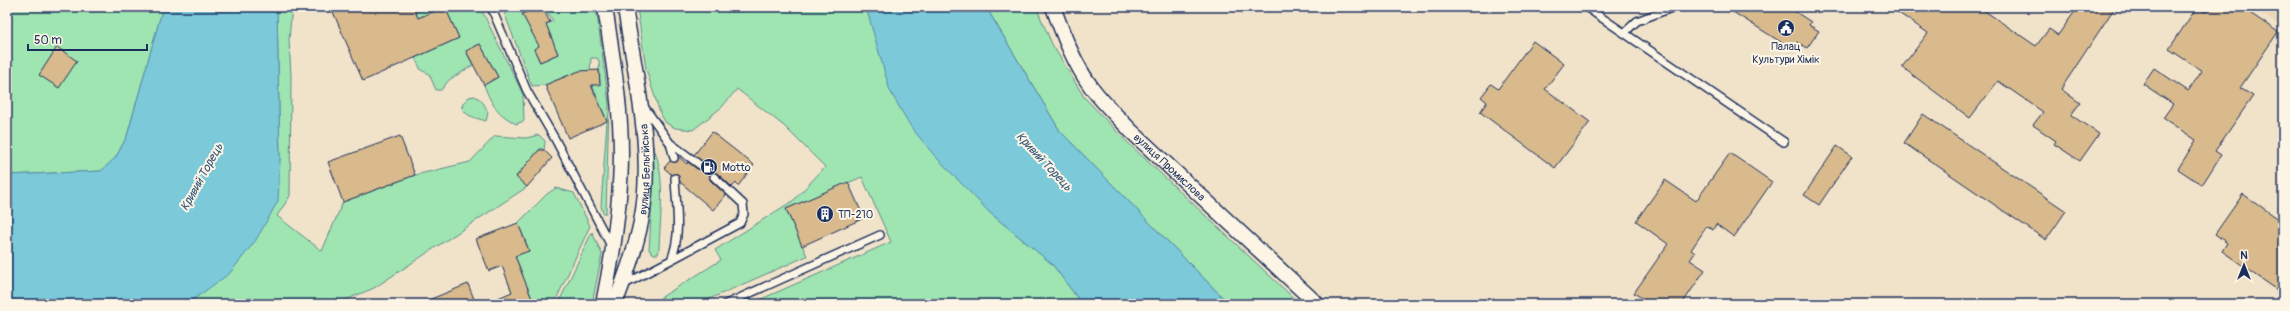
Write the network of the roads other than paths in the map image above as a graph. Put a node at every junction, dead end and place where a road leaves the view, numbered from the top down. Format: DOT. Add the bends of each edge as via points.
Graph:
graph roads {
  1 [pos="492,7"];
  2 [pos="605,7"];
  3 [pos="625,7"];
  4 [pos="1053,7"];
  5 [pos="1586,7"];
  6 [pos="1674,7"];
  7 [pos="1624,33"];
  8 [pos="638,91"];
  9 [pos="1784,142"];
  10 [pos="670,143"];
  11 [pos="674,158"];
  12 [pos="700,165"];
  13 [pos="714,177"];
  14 [pos="675,178"];
  15 [pos="880,236"];
  16 [pos="612,248"];
  17 [pos="671,260"];
  18 [pos="622,285"];
  19 [pos="603,304"];
  20 [pos="615,304"];
  21 [pos="726,304"];
  22 [pos="1317,304"];
  1 -- 16 [label="lane" via="527,92 555,138"];
  2 -- 16 [label="street, вулиця Бельгійська" via="621,152 620,195"];
  3 -- 8 [label="street, вулиця Бельгійська"];
  4 -- 22 [label="street, вулиця Промислова" via="1084,75 1103,100 1131,131"];
  5 -- 7 [label="lane"];
  6 -- 7 [label="lane" via="1637,22"];
  7 -- 9 [label="lane"];
  8 -- 10 [label="lane" via="647,112"];
  8 -- 18 [label="street, вулиця Бельгійська" via="645,149 644,198 641,222"];
  10 -- 11 [label="lane"];
  10 -- 12 [label="lane"];
  13 -- 17 [label="lane" via="743,204 744,214 740,222"];
  14 -- 17 [label="lane" via="678,233"];
  15 -- 21 [label="lane"];
  16 -- 19 [label="street, вулиця Бельгійська"];
  17 -- 18 [label="lane"];
  18 -- 20 [label="street, вулиця Бельгійська"];
}
